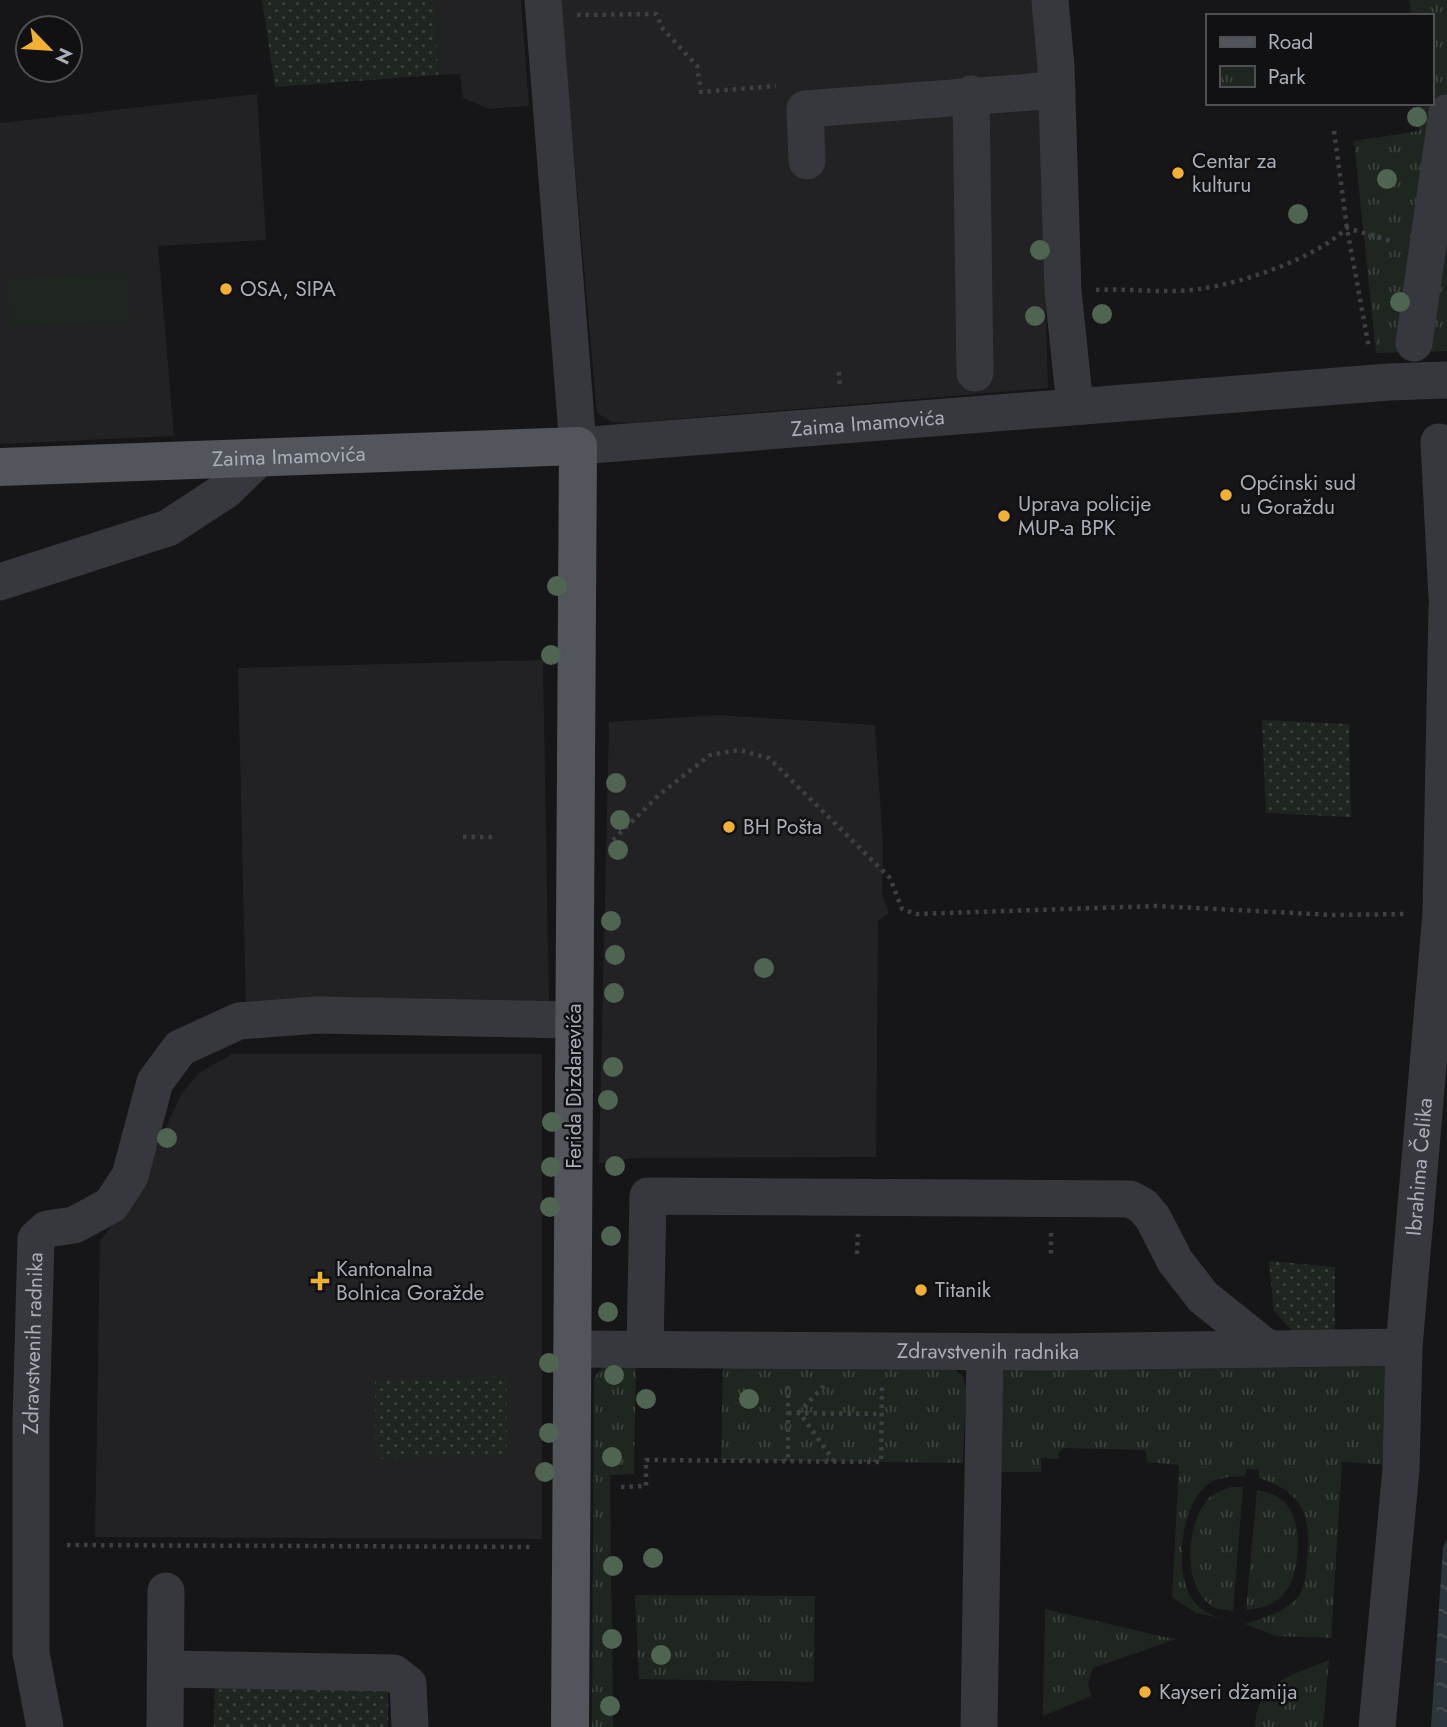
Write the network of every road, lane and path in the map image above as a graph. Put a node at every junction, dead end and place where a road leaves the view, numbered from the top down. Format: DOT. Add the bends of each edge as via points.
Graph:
graph roads {
  1 [pos="542,0"];
  2 [pos="1050,0"];
  3 [pos="589,14"];
  4 [pos="783,86"];
  5 [pos="1057,90"];
  6 [pos="971,94"];
  7 [pos="1447,113"];
  8 [pos="1334,131"];
  9 [pos="807,161"];
  10 [pos="1347,228"];
  11 [pos="1425,251"];
  12 [pos="1063,291"];
  13 [pos="1414,344"];
  14 [pos="1369,348"];
  15 [pos="975,373"];
  16 [pos="1447,380"];
  17 [pos="1075,406"];
  18 [pos="1439,442"];
  19 [pos="578,446"];
  20 [pos="259,458"];
  21 [pos="0,467"];
  22 [pos="0,582"];
  23 [pos="1447,597"];
  24 [pos="1447,607"];
  25 [pos="463,837"];
  26 [pos="497,837"];
  27 [pos="575,878"];
  28 [pos="1441,913"];
  29 [pos="574,1020"];
  30 [pos="1404,1347"];
  31 [pos="572,1349"];
  32 [pos="645,1349"];
  33 [pos="1268,1349"];
  34 [pos="788,1350"];
  35 [pos="870,1352"];
  36 [pos="985,1352"];
  37 [pos="799,1412"];
  38 [pos="788,1413"];
  39 [pos="882,1415"];
  40 [pos="788,1461"];
  41 [pos="834,1462"];
  42 [pos="621,1487"];
  43 [pos="31,1545"];
  44 [pos="571,1547"];
  45 [pos="166,1591"];
  46 [pos="166,1669"];
  47 [pos="45,1727"];
  48 [pos="165,1727"];
  49 [pos="410,1727"];
  50 [pos="570,1727"];
  51 [pos="979,1727"];
  52 [pos="1377,1727"];
  1 -- 19 [label="street"];
  2 -- 5 [label="street"];
  3 -- 4 [label="path" via="656,14 663,29 697,66 701,92"];
  5 -- 6 [label="street"];
  5 -- 12 [label="street"];
  6 -- 9 [label="street" via="805,109"];
  6 -- 15 [label="street"];
  7 -- 11 [label="street"];
  8 -- 10 [label="path"];
  10 -- 11 [label="path"];
  10 -- 12 [label="path" via="1335,240 1285,263 1199,289"];
  10 -- 14 [label="path"];
  11 -- 13 [label="street"];
  12 -- 17 [label="street"];
  16 -- 17 [label="street, Zaima Imamovića"];
  17 -- 19 [label="street, Zaima Imamovića"];
  18 -- 23 [label="street"];
  19 -- 20 [label="main road, Zaima Imamovića"];
  19 -- 27 [label="main road, Ferida Dizdarevića"];
  20 -- 21 [label="main road, Zaima Imamovića"];
  20 -- 22 [label="street" via="226,490 168,528"];
  24 -- 28 [label="street, Ibrahima Čelika"];
  25 -- 26 [label="path"];
  27 -- 28 [label="path" via="659,795 710,755 739,750 769,758 890,878 902,908 916,914 1157,906 1333,915"];
  27 -- 29 [label="main road, Ferida Dizdarevića"];
  28 -- 30 [label="street, Ibrahima Čelika"];
  29 -- 31 [label="main road, Ferida Dizdarevića"];
  29 -- 43 [label="street, Zdravstvenih radnika" via="317,1015 239,1021 180,1048 155,1082 130,1176 111,1205 74,1225 47,1229 36,1239"];
  30 -- 33 [label="street, Zdravstvenih radnika"];
  30 -- 52 [label="street, Ibrahima Čelika" via="1401,1469"];
  31 -- 32 [label="street, Zdravstvenih radnika"];
  31 -- 44 [label="main road, Ferida Dizdarevića"];
  32 -- 33 [label="street" via="648,1196 1130,1199 1153,1218 1175,1261 1203,1297"];
  32 -- 34 [label="street, Zdravstvenih radnika"];
  33 -- 36 [label="street, Zdravstvenih radnika"];
  34 -- 35 [label="street, Zdravstvenih radnika"];
  34 -- 38 [label="path"];
  35 -- 36 [label="street, Zdravstvenih radnika"];
  35 -- 37 [label="path"];
  35 -- 39 [label="path"];
  36 -- 51 [label="street"];
  37 -- 38 [label="path"];
  37 -- 39 [label="path"];
  37 -- 41 [label="path"];
  38 -- 40 [label="path"];
  39 -- 41 [label="path" via="881,1462"];
  40 -- 41 [label="path"];
  40 -- 42 [label="path" via="646,1460 646,1486"];
  43 -- 44 [label="path"];
  43 -- 47 [label="street, Zdravstvenih radnika" via="31,1653"];
  44 -- 50 [label="main road, Ferida Dizdarevića"];
  45 -- 46 [label="street"];
  46 -- 48 [label="street"];
  46 -- 49 [label="street" via="394,1673 408,1684"];
}
